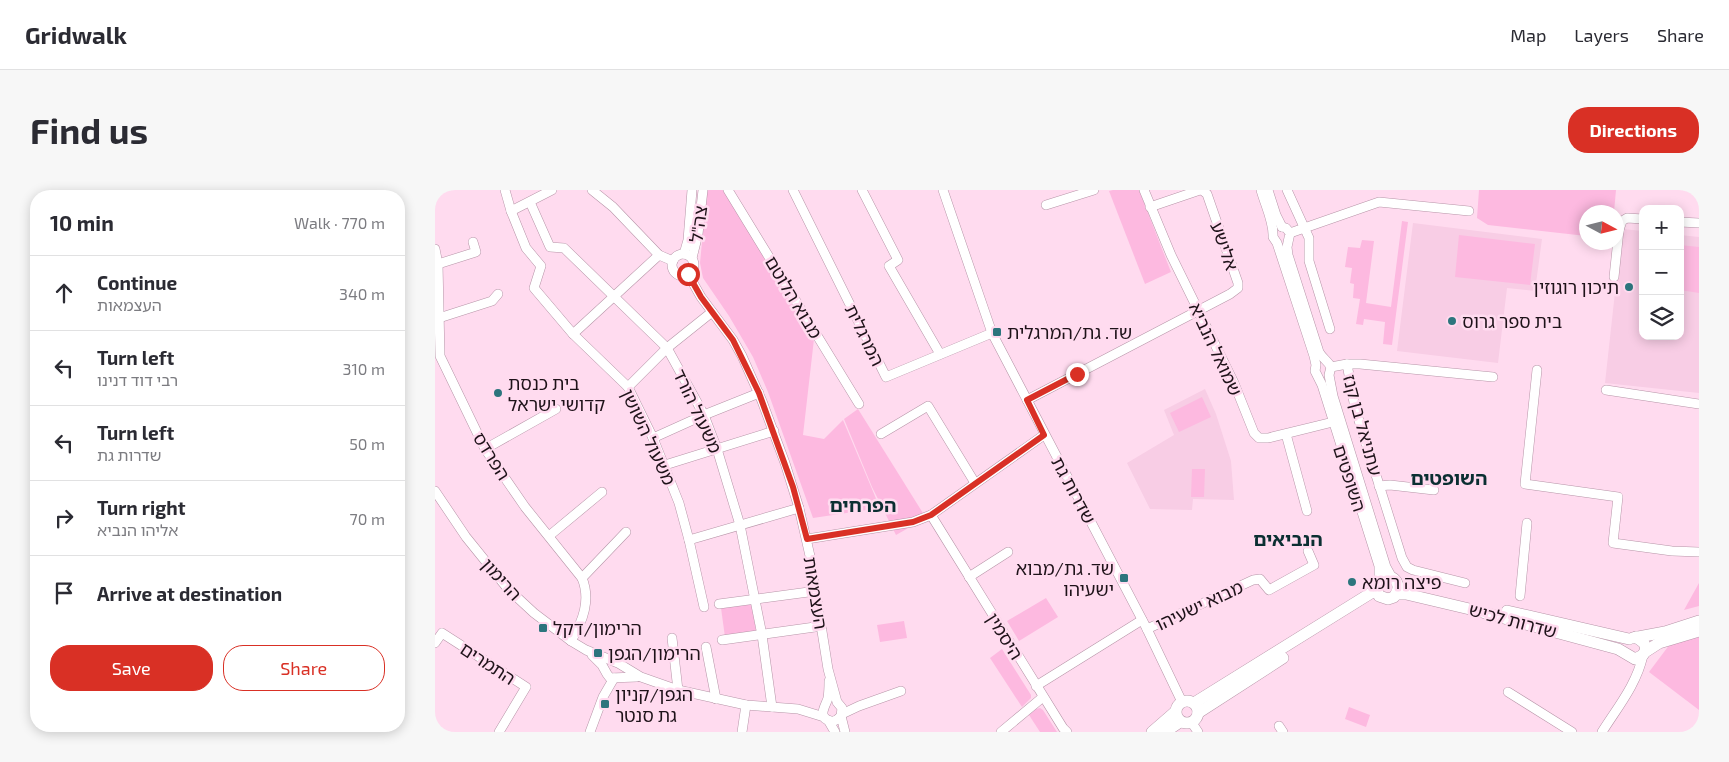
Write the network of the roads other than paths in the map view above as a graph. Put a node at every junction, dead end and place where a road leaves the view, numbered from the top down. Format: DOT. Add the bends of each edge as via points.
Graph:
graph roads {
  1 [pos="505,190"];
  2 [pos="552,190"];
  3 [pos="592,190"];
  4 [pos="692,190"];
  5 [pos="703,190"];
  6 [pos="728,190"];
  7 [pos="793,190"];
  8 [pos="862,190"];
  9 [pos="943,190"];
  10 [pos="1094,190"];
  11 [pos="1144,190"];
  12 [pos="1201,190"];
  13 [pos="1261,190"];
  14 [pos="1268,190"];
  15 [pos="1287,190"];
  16 [pos="530,202"];
  17 [pos="1046,205"];
  18 [pos="1150,207"];
  19 [pos="511,211"];
  20 [pos="1469,211"];
  21 [pos="1639,219"];
  22 [pos="1684,222"];
  23 [pos="1699,223"];
  24 [pos="1305,228"];
  25 [pos="1278,229"];
  26 [pos="1289,238"];
  27 [pos="473,242"];
  28 [pos="1277,243"];
  29 [pos="435,249"];
  30 [pos="659,255"];
  31 [pos="688,256"];
  32 [pos="673,261"];
  33 [pos="436,265"];
  34 [pos="688,274"];
  35 [pos="1613,278"];
  36 [pos="498,294"];
  37 [pos="614,296"];
  38 [pos="1198,310"];
  39 [pos="712,312"];
  40 [pos="439,318"];
  41 [pos="1330,329"];
  42 [pos="992,333"];
  43 [pos="573,334"];
  44 [pos="667,348"];
  45 [pos="940,354"];
  46 [pos="438,357"];
  47 [pos="1347,364"];
  48 [pos="1325,367"];
  49 [pos="1537,370"];
  50 [pos="1493,377"];
  51 [pos="628,387"];
  52 [pos="1606,390"];
  53 [pos="759,393"];
  54 [pos="1027,400"];
  55 [pos="859,404"];
  56 [pos="1699,404"];
  57 [pos="556,409"];
  58 [pos="703,415"];
  59 [pos="1333,422"];
  60 [pos="774,431"];
  61 [pos="881,434"];
  62 [pos="1286,434"];
  63 [pos="1044,435"];
  64 [pos="653,438"];
  65 [pos="485,449"];
  66 [pos="717,449"];
  67 [pos="665,465"];
  68 [pos="975,483"];
  69 [pos="1379,486"];
  70 [pos="1434,490"];
  71 [pos="435,491"];
  72 [pos="602,492"];
  73 [pos="799,508"];
  74 [pos="1307,511"];
  75 [pos="931,515"];
  76 [pos="1527,523"];
  77 [pos="740,525"];
  78 [pos="626,532"];
  79 [pos="549,536"];
  80 [pos="807,539"];
  81 [pos="689,540"];
  82 [pos="1308,551"];
  83 [pos="1008,552"];
  84 [pos="1699,552"];
  85 [pos="969,577"];
  86 [pos="582,578"];
  87 [pos="1465,583"];
  88 [pos="1387,586"];
  89 [pos="816,591"];
  90 [pos="1520,596"];
  91 [pos="755,600"];
  92 [pos="719,604"];
  93 [pos="704,607"];
  94 [pos="1142,620"];
  95 [pos="1699,621"];
  96 [pos="821,626"];
  97 [pos="1147,630"];
  98 [pos="1699,631"];
  99 [pos="762,635"];
  100 [pos="672,638"];
  101 [pos="1633,638"];
  102 [pos="722,640"];
  103 [pos="571,641"];
  104 [pos="435,642"];
  105 [pos="706,647"];
  106 [pos="586,650"];
  107 [pos="1637,655"];
  108 [pos="618,664"];
  109 [pos="828,670"];
  110 [pos="611,675"];
  111 [pos="641,678"];
  112 [pos="1036,686"];
  113 [pos="679,690"];
  114 [pos="901,691"];
  115 [pos="1509,692"];
  116 [pos="1043,697"];
  117 [pos="717,699"];
  118 [pos="1182,702"];
  119 [pos="839,703"];
  120 [pos="825,704"];
  121 [pos="746,705"];
  122 [pos="859,706"];
  123 [pos="771,707"];
  124 [pos="798,709"];
  125 [pos="842,715"];
  126 [pos="1190,717"];
  127 [pos="826,718"];
  128 [pos="499,732"];
  129 [pos="590,732"];
  130 [pos="742,732"];
  131 [pos="835,732"];
  132 [pos="845,732"];
  133 [pos="1001,732"];
  134 [pos="1067,732"];
  135 [pos="1152,732"];
  136 [pos="1165,732"];
  137 [pos="1572,732"];
  138 [pos="1602,732"];
  1 -- 19 [label="street, משעול השושן"];
  2 -- 16 [label="street"];
  3 -- 30 [label="street"];
  4 -- 31 [label="street, צה\"ל"];
  5 -- 31 [label="street, צה\"ל" via="698,234"];
  6 -- 55 [label="street, מבוא הלוטם"];
  7 -- 45 [label="street, המרגלית" via="886,377"];
  8 -- 45 [label="street" via="898,260 889,266"];
  9 -- 42 [label="street, שדרות גת"];
  10 -- 17 [label="street"];
  11 -- 18 [label="street, שמואל הנביא"];
  12 -- 18 [label="street, אלישע"];
  12 -- 38 [label="street, אלישע" via="1207,194 1238,288"];
  13 -- 25 [label="street"];
  14 -- 25 [label="street"];
  15 -- 24 [label="street"];
  16 -- 19 [label="street"];
  16 -- 37 [label="street, משעול הורד" via="550,247 564,248"];
  18 -- 38 [label="street, שמואל הנביא"];
  19 -- 43 [label="street, משעול השושן" via="526,248 541,266 534,288"];
  20 -- 24 [label="street" via="1379,202"];
  21 -- 35 [label="street" via="1622,221"];
  22 -- 23 [label="street"];
  24 -- 26 [label="street"];
  24 -- 41 [label="street" via="1310,244 1309,261"];
  25 -- 26 [label="street" via="1288,230"];
  25 -- 28 [label="street" via="1273,237"];
  26 -- 28 [label="street" via="1283,244"];
  26 -- 48 [label="street, השופטים" via="1289,255"];
  27 -- 33 [label="street" via="476,252"];
  28 -- 48 [label="street, השופטים"];
  29 -- 33 [label="street, הפרדס"];
  30 -- 32 [label="street"];
  30 -- 37 [label="street"];
  31 -- 32 [label="street" via="679,255"];
  31 -- 34 [label="street" via="694,267"];
  32 -- 34 [label="street" via="675,272"];
  33 -- 40 [label="street, הפרדס"];
  34 -- 39 [label="street, העצמאות"];
  36 -- 40 [label="street" via="492,301"];
  37 -- 43 [label="street"];
  37 -- 44 [label="street, משעול הורד"];
  38 -- 54 [label="street"];
  38 -- 62 [label="street, שמואל הנביא" via="1234,383 1254,433 1259,438"];
  39 -- 44 [label="street"];
  39 -- 53 [label="street, העצמאות" via="733,340"];
  40 -- 46 [label="street, הפרדס"];
  42 -- 45 [label="street, המרגלית"];
  42 -- 54 [label="street, שדרות גת"];
  43 -- 51 [label="street, משעול השושן"];
  44 -- 51 [label="street"];
  44 -- 58 [label="street, משעול הורד"];
  46 -- 65 [label="street, הפרדס"];
  47 -- 48 [label="street"];
  47 -- 50 [label="street"];
  47 -- 69 [label="street, עתניאל בן קנז" via="1355,408"];
  48 -- 59 [label="street, השופטים" via="1325,377 1319,376"];
  48 -- 88 [label="street, השופטים" via="1386,568"];
  49 -- 84 [label="street" via="1525,484 1618,497 1613,543"];
  51 -- 64 [label="street, משעול השושן"];
  52 -- 56 [label="street"];
  53 -- 58 [label="street"];
  53 -- 60 [label="street, העצמאות"];
  54 -- 63 [label="street, שדרות גת"];
  57 -- 65 [label="street"];
  58 -- 64 [label="street"];
  58 -- 66 [label="street, משעול הורד"];
  59 -- 62 [label="street, שמואל הנביא"];
  59 -- 88 [label="street, השופטים"];
  60 -- 66 [label="street"];
  60 -- 73 [label="street, העצמאות"];
  61 -- 68 [label="street" via="928,406"];
  62 -- 74 [label="street"];
  63 -- 68 [label="street"];
  63 -- 94 [label="street, שדרות גת"];
  64 -- 67 [label="street, משעול השושן"];
  65 -- 79 [label="street, הפרדס"];
  66 -- 67 [label="street"];
  66 -- 77 [label="street, משעול הורד"];
  67 -- 81 [label="street, משעול השושן"];
  68 -- 75 [label="street"];
  69 -- 70 [label="street, עתניאל בן קנז"];
  69 -- 87 [label="street, עתניאל בן קנז" via="1405,565"];
  71 -- 103 [label="street, הרימון" via="466,538 508,589"];
  72 -- 79 [label="street"];
  73 -- 77 [label="street"];
  73 -- 80 [label="street, העצמאות"];
  75 -- 80 [label="street" via="913,522"];
  75 -- 85 [label="street, היסמין"];
  76 -- 90 [label="street"];
  77 -- 81 [label="street"];
  77 -- 91 [label="street, משעול הורד"];
  78 -- 86 [label="street"];
  79 -- 86 [label="street, הפרדס"];
  80 -- 89 [label="street, העצמאות"];
  81 -- 93 [label="street, משעול השושן"];
  82 -- 97 [label="street, מבוא ישעיהו" via="1314,565 1269,590 1260,580 1253,580"];
  83 -- 85 [label="street"];
  85 -- 112 [label="street, היסמין"];
  86 -- 103 [label="street, הפרדס" via="587,599 581,623"];
  88 -- 101 [label="main road, שדרות לכיש"];
  88 -- 107 [label="main road, שדרות לכיש" via="1406,594"];
  88 -- 126 [label="main road" via="1371,593"];
  89 -- 91 [label="street"];
  89 -- 96 [label="street, העצמאות"];
  91 -- 92 [label="street"];
  91 -- 99 [label="street, משעול הורד"];
  94 -- 97 [label="street, שדרות גת"];
  94 -- 112 [label="street"];
  95 -- 101 [label="main road, שדרות לכיש"];
  96 -- 99 [label="street"];
  96 -- 109 [label="street, העצמאות"];
  97 -- 118 [label="street, שדרות גת"];
  98 -- 107 [label="main road" via="1659,643"];
  99 -- 102 [label="street"];
  99 -- 123 [label="street, משעול הורד"];
  100 -- 113 [label="street"];
  101 -- 107 [label="main road" via="1644,642"];
  101 -- 107 [label="main road" via="1625,648"];
  103 -- 106 [label="street, הרימון"];
  104 -- 128 [label="street, התמרים" via="442,633 526,687"];
  105 -- 117 [label="street"];
  106 -- 108 [label="street, הרימון"];
  106 -- 110 [label="street, הרימון"];
  107 -- 138 [label="street" via="1634,680"];
  108 -- 110 [label="street" via="622,671"];
  108 -- 110 [label="street" via="608,664"];
  108 -- 111 [label="street, הרימון"];
  109 -- 119 [label="street, העצמאות"];
  109 -- 120 [label="street, העצמאות"];
  110 -- 111 [label="street, הרימון"];
  110 -- 129 [label="street"];
  111 -- 113 [label="street, הרימון"];
  112 -- 116 [label="street, היסמין"];
  113 -- 117 [label="street, הרימון"];
  114 -- 122 [label="street"];
  115 -- 137 [label="street"];
  116 -- 133 [label="street"];
  116 -- 134 [label="street, היסמין"];
  117 -- 121 [label="street, הרימון"];
  118 -- 126 [label="main road" via="1188,701"];
  119 -- 120 [label="street" via="831,701"];
  119 -- 122 [label="street"];
  119 -- 125 [label="street" via="843,708"];
  120 -- 124 [label="street, הרימון"];
  120 -- 127 [label="street"];
  121 -- 123 [label="street, הרימון"];
  121 -- 130 [label="street"];
  122 -- 125 [label="street"];
  123 -- 124 [label="street, הרימון"];
  124 -- 127 [label="street, הרימון"];
  125 -- 127 [label="street" via="837,720"];
  125 -- 132 [label="street"];
  126 -- 135 [label="main road"];
  126 -- 136 [label="main road"];
  127 -- 131 [label="street"];
}
